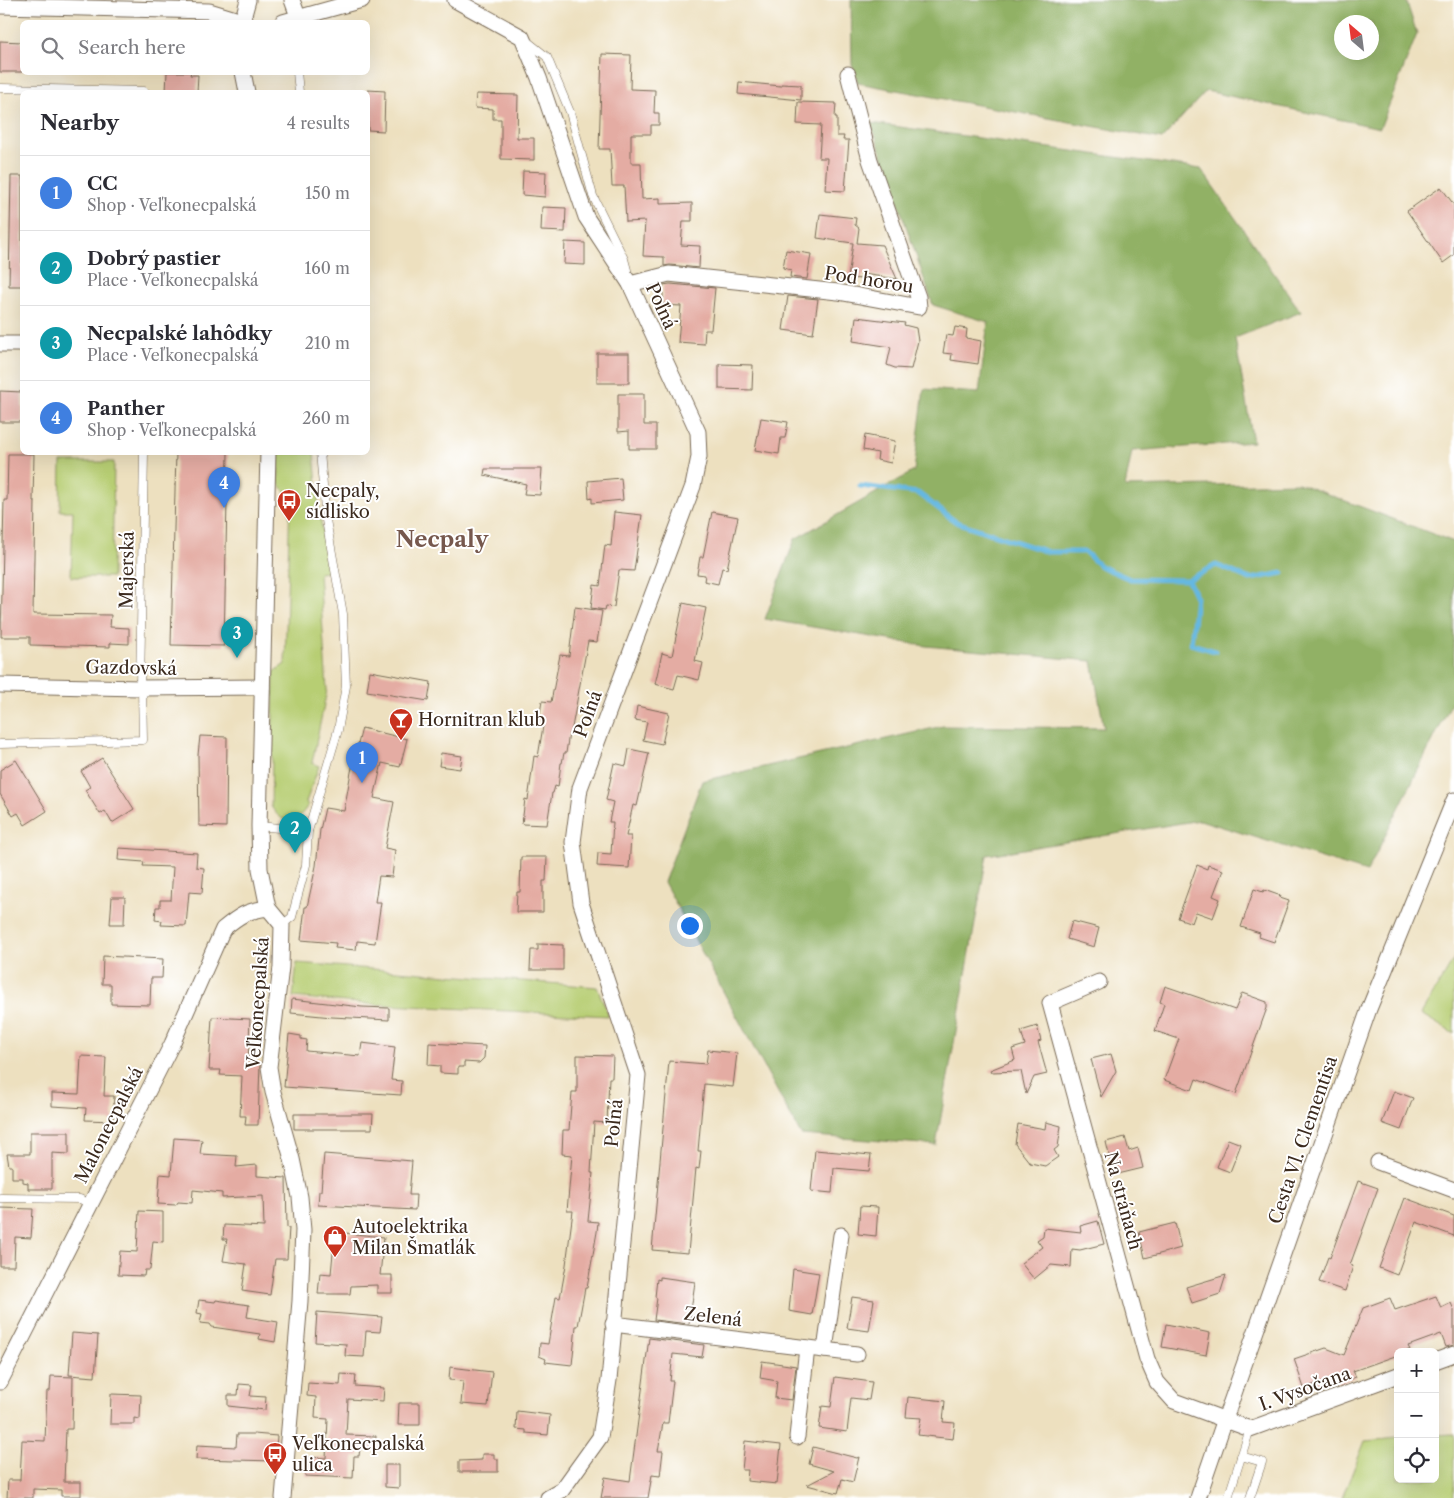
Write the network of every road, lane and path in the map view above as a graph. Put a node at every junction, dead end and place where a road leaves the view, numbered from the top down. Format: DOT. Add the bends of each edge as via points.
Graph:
graph roads {
  1 [pos="248,0"];
  2 [pos="292,0"];
  3 [pos="362,0"];
  4 [pos="455,0"];
  5 [pos="0,6"];
  6 [pos="237,20"];
  7 [pos="243,20"];
  8 [pos="299,20"];
  9 [pos="302,20"];
  10 [pos="848,74"];
  11 [pos="244,75"];
  12 [pos="297,75"];
  13 [pos="0,88"];
  14 [pos="96,90"];
  15 [pos="247,90"];
  16 [pos="299,90"];
  17 [pos="630,284"];
  18 [pos="0,344"];
  19 [pos="20,344"];
  20 [pos="144,455"];
  21 [pos="268,455"];
  22 [pos="320,455"];
  23 [pos="0,684"];
  24 [pos="262,687"];
  25 [pos="141,688"];
  26 [pos="0,744"];
  27 [pos="1454,800"];
  28 [pos="259,826"];
  29 [pos="308,831"];
  30 [pos="268,908"];
  31 [pos="282,925"];
  32 [pos="1099,982"];
  33 [pos="1378,1162"];
  34 [pos="1454,1190"];
  35 [pos="0,1198"];
  36 [pos="90,1204"];
  37 [pos="841,1236"];
  38 [pos="613,1324"];
  39 [pos="807,1348"];
  40 [pos="826,1350"];
  41 [pos="857,1354"];
  42 [pos="1454,1354"];
  43 [pos="1439,1360"];
  44 [pos="1394,1375"];
  45 [pos="0,1382"];
  46 [pos="1225,1419"];
  47 [pos="1250,1429"];
  48 [pos="798,1437"];
  49 [pos="1241,1456"];
  50 [pos="283,1498"];
  51 [pos="288,1498"];
  52 [pos="548,1498"];
  53 [pos="1198,1498"];
  54 [pos="1228,1498"];
  55 [pos="1250,1498"];
  1 -- 7 [label="street"];
  2 -- 8 [label="street"];
  3 -- 9 [label="street"];
  4 -- 17 [label="street, Poľná" via="522,37 540,78 586,217"];
  5 -- 6 [label="street" via="209,11"];
  10 -- 17 [label="street, Pod horou" via="870,160 919,307 838,292 669,274"];
  11 -- 15 [label="street"];
  12 -- 16 [label="lane"];
  13 -- 14 [label="lane"];
  17 -- 38 [label="street, Poľná" via="698,432 699,457 693,486 580,788 573,842 581,903 638,1075"];
  18 -- 19 [label="street"];
  20 -- 25 [label="lane, Majerská"];
  21 -- 24 [label="street, Veľkonecpalská"];
  22 -- 29 [label="lane" via="326,520 343,614 346,686 338,730"];
  23 -- 25 [label="street, Gazdovská"];
  24 -- 25 [label="street, Gazdovská"];
  24 -- 28 [label="street, Veľkonecpalská"];
  25 -- 26 [label="lane, Majerská" via="143,740"];
  27 -- 46 [label="street, Cesta Vl. Clementisa" via="1369,1009"];
  28 -- 29 [label="lane"];
  28 -- 30 [label="street, Veľkonecpalská" via="260,869"];
  29 -- 31 [label="lane" via="306,865 292,917"];
  30 -- 31 [label="street, Veľkonecpalská"];
  30 -- 36 [label="street, Malonecpalská" via="250,910 223,929 172,1044"];
  31 -- 50 [label="street, Veľkonecpalská" via="282,958 269,1067 300,1197 303,1230"];
  32 -- 46 [label="street, Na stráňach" via="1050,1003 1147,1359 1157,1382 1174,1401"];
  33 -- 34 [label="street"];
  35 -- 36 [label="lane" via="80,1199"];
  36 -- 45 [label="street, Malonecpalská"];
  37 -- 40 [label="street"];
  38 -- 39 [label="street, Zelená"];
  38 -- 52 [label="street, Poľná" via="600,1437 562,1490"];
  39 -- 40 [label="street, Zelená"];
  39 -- 48 [label="street"];
  40 -- 41 [label="street, Zelená"];
  42 -- 43 [label="street"];
  44 -- 47 [label="street, I. Vysočana"];
  46 -- 47 [label="street, I. Vysočana"];
  46 -- 53 [label="street, Cesta Vl. Clementisa"];
  47 -- 49 [label="lane"];
  49 -- 54 [label="lane"];
  49 -- 55 [label="lane" via="1262,1462"];
  50 -- 51 [label="street"];
}
